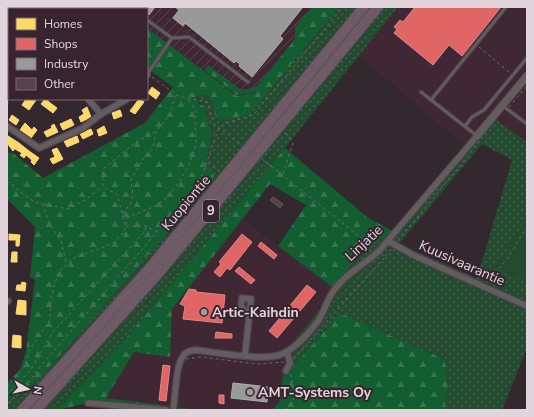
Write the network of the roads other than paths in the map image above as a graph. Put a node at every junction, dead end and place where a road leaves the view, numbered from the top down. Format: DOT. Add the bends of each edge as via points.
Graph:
graph roads {
  1 [pos="364,7"];
  2 [pos="378,7"];
  3 [pos="506,7"];
  4 [pos="148,21"];
  5 [pos="172,38"];
  6 [pos="527,58"];
  7 [pos="148,73"];
  8 [pos="527,76"];
  9 [pos="248,82"];
  10 [pos="421,92"];
  11 [pos="89,100"];
  12 [pos="126,100"];
  13 [pos="431,100"];
  14 [pos="505,107"];
  15 [pos="100,114"];
  16 [pos="527,124"];
  17 [pos="7,126"];
  18 [pos="465,126"];
  19 [pos="479,138"];
  20 [pos="388,241"];
  21 [pos="527,306"];
  22 [pos="250,316"];
  23 [pos="287,352"];
  24 [pos="245,355"];
  25 [pos="289,366"];
  26 [pos="88,403"];
  27 [pos="36,406"];
  28 [pos="22,410"];
  29 [pos="166,410"];
  30 [pos="173,410"];
  1 -- 27 [label="highway, Kuopiontie / 9"];
  2 -- 27 [label="highway, Kuopiontie / 9" via="157,275"];
  3 -- 13 [label="lane"];
  4 -- 5 [label="lane"];
  5 -- 7 [label="lane"];
  5 -- 9 [label="lane" via="189,37"];
  6 -- 18 [label="lane" via="484,110 472,117"];
  8 -- 14 [label="street, Linjatie"];
  10 -- 13 [label="lane"];
  11 -- 15 [label="street"];
  12 -- 15 [label="street"];
  13 -- 18 [label="lane"];
  14 -- 16 [label="lane"];
  14 -- 19 [label="street, Linjatie"];
  15 -- 17 [label="street" via="83,128 39,148"];
  18 -- 19 [label="lane"];
  19 -- 20 [label="street, Linjatie"];
  20 -- 21 [label="street, Kuusivaarantie"];
  20 -- 23 [label="street, Linjatie" via="365,264 345,277 334,290 318,321"];
  22 -- 24 [label="street"];
  23 -- 24 [label="street, Linjatie" via="268,358"];
  23 -- 25 [label="street"];
  24 -- 30 [label="street, Linjatie" via="188,351 180,363"];
  26 -- 29 [label="street"];
  27 -- 28 [label="highway, Kuopiontie / 9"];
}
